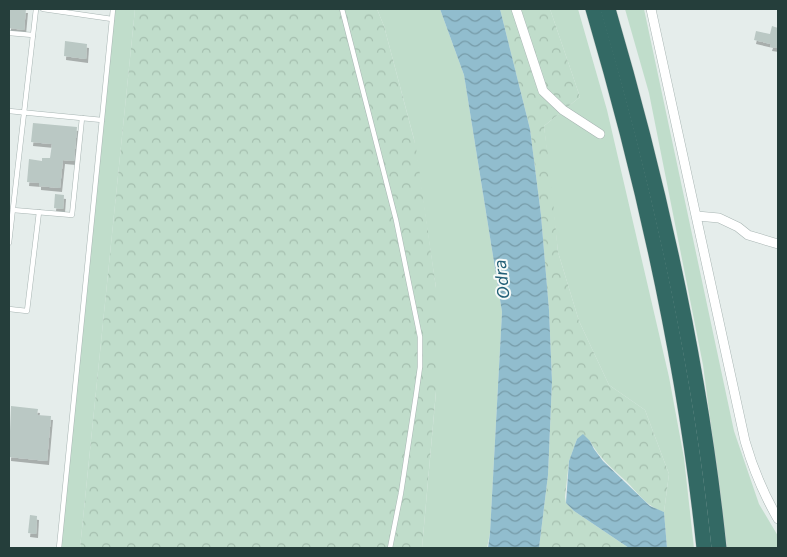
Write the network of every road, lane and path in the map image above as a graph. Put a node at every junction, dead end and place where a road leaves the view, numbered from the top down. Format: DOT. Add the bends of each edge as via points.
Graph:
graph roads {
  1 [pos="36,9"];
  2 [pos="43,9"];
  3 [pos="113,9"];
  4 [pos="342,9"];
  5 [pos="516,9"];
  6 [pos="593,9"];
  7 [pos="608,9"];
  8 [pos="651,9"];
  9 [pos="112,18"];
  10 [pos="9,32"];
  11 [pos="33,35"];
  12 [pos="9,110"];
  13 [pos="24,112"];
  14 [pos="82,118"];
  15 [pos="102,120"];
  16 [pos="600,134"];
  17 [pos="13,210"];
  18 [pos="38,212"];
  19 [pos="697,216"];
  20 [pos="9,244"];
  21 [pos="778,244"];
  22 [pos="9,309"];
  23 [pos="778,519"];
  24 [pos="59,548"];
  25 [pos="390,548"];
  26 [pos="704,548"];
  27 [pos="719,548"];
  1 -- 11 [label="lane"];
  2 -- 9 [label="lane"];
  3 -- 9 [label="lane"];
  4 -- 25 [label="lane" via="396,220 420,336 420,366"];
  5 -- 16 [label="street" via="543,91 564,110"];
  6 -- 26 [label="highway" via="640,180 665,292 681,375"];
  7 -- 27 [label="highway" via="662,207 679,287 697,384"];
  8 -- 19 [label="street"];
  9 -- 15 [label="lane"];
  10 -- 11 [label="lane"];
  11 -- 13 [label="lane"];
  12 -- 13 [label="lane"];
  13 -- 14 [label="lane"];
  13 -- 17 [label="lane"];
  14 -- 15 [label="lane"];
  14 -- 18 [label="lane" via="72,215"];
  15 -- 24 [label="lane"];
  17 -- 18 [label="lane"];
  17 -- 20 [label="lane"];
  18 -- 22 [label="lane" via="27,311"];
  19 -- 21 [label="street" via="719,218 738,226 748,235"];
  19 -- 23 [label="street" via="752,468"];
}
